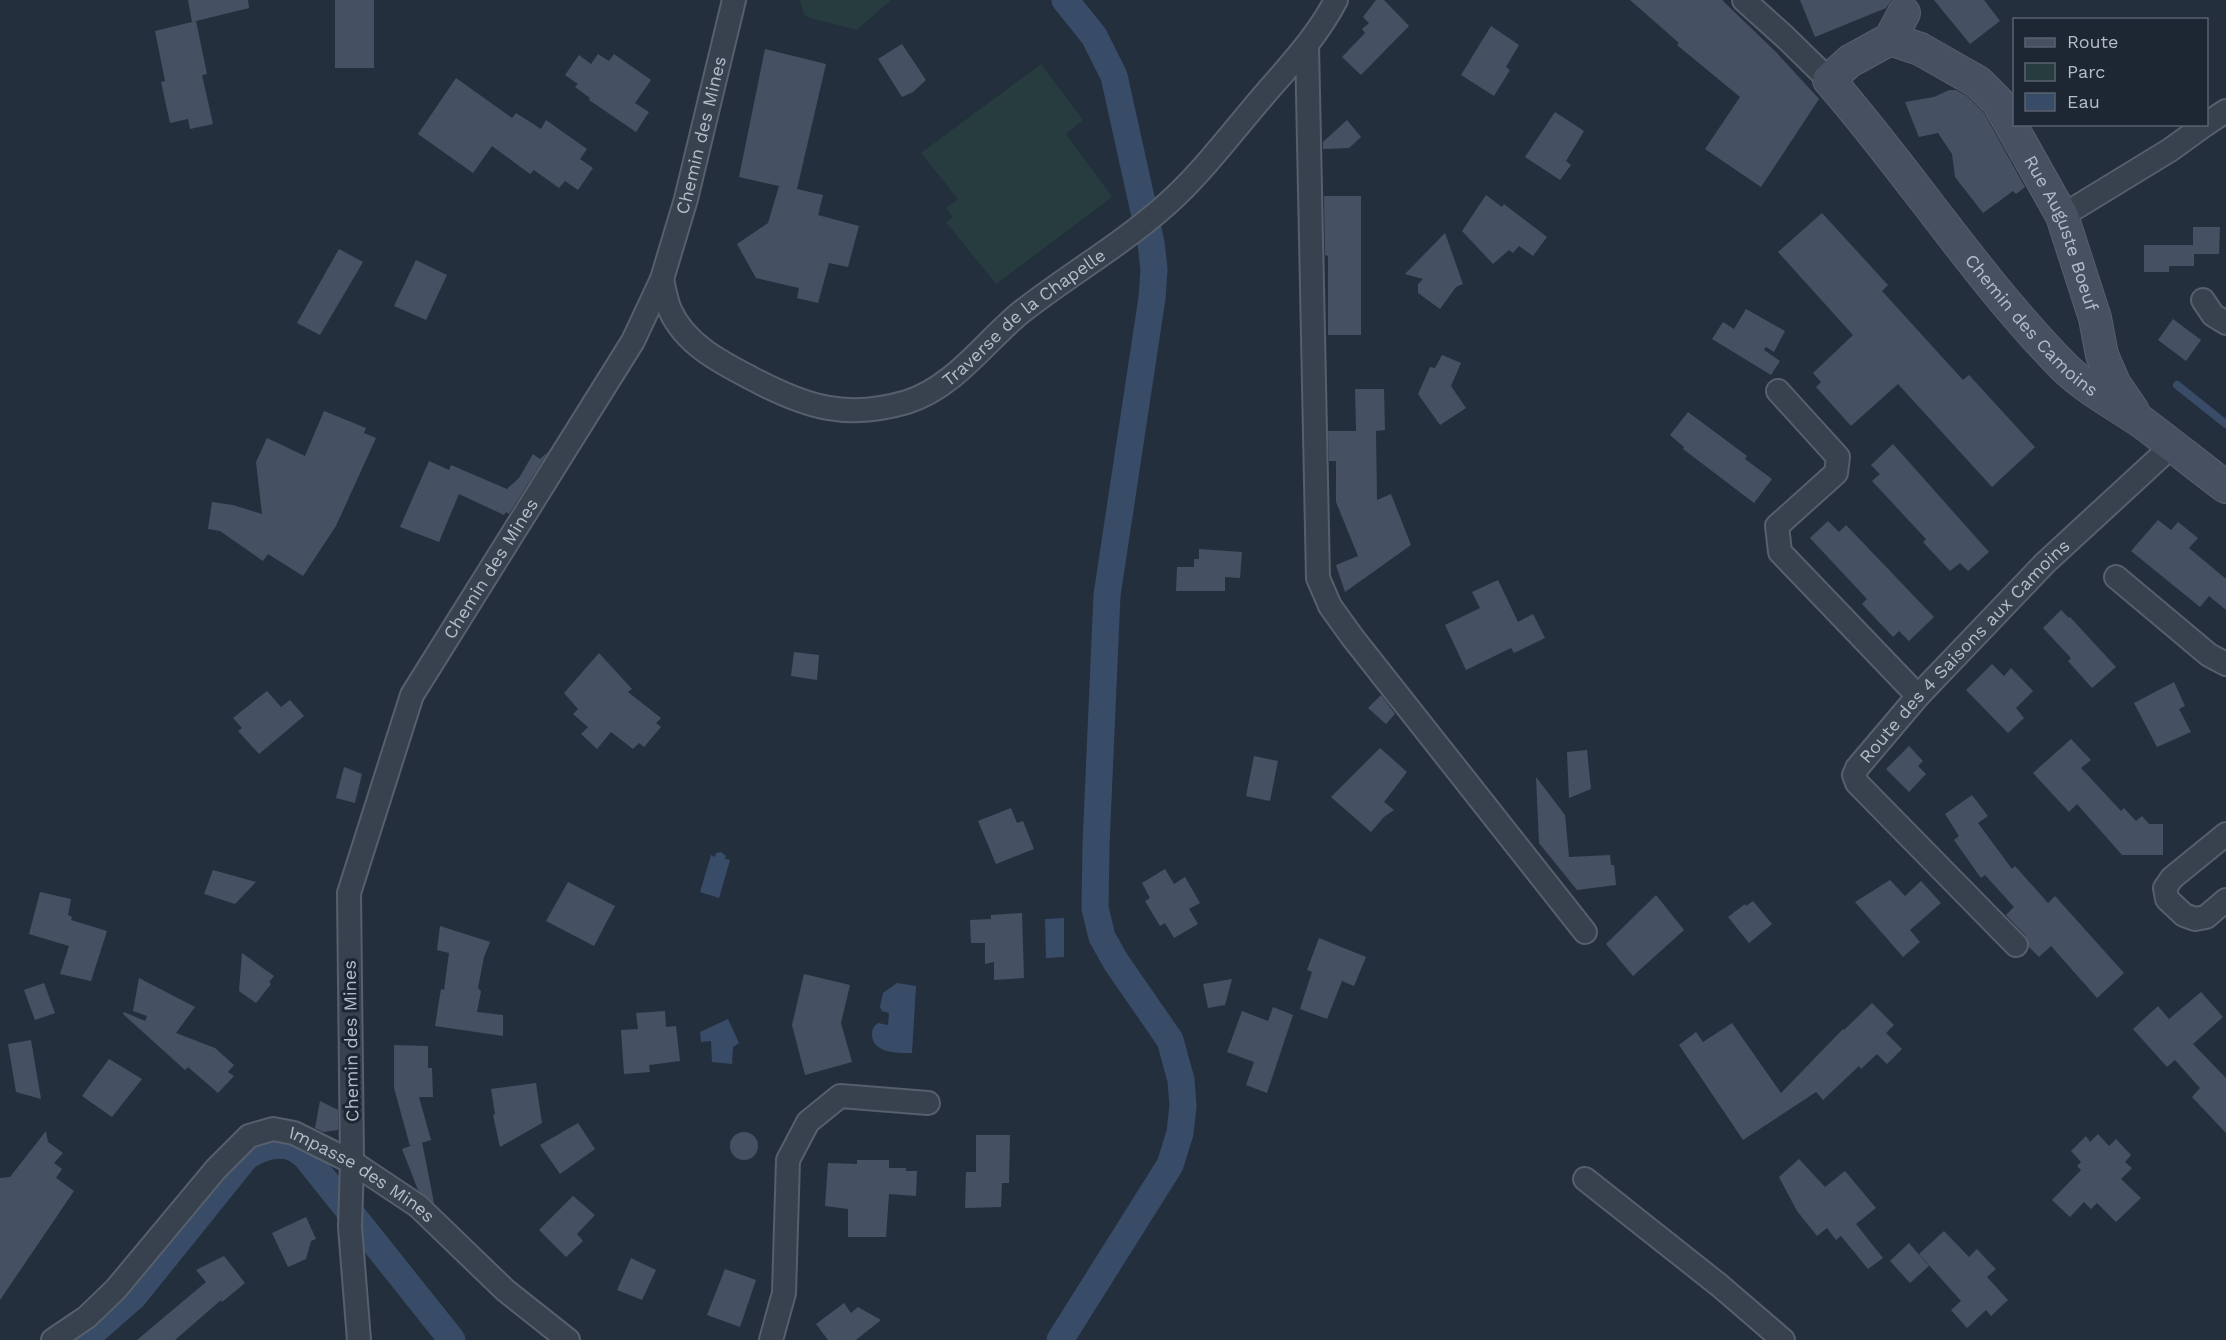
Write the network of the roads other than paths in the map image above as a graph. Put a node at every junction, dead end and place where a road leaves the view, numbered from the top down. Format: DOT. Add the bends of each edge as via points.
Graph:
graph roads {
  1 [pos="734,0"];
  2 [pos="1336,0"];
  3 [pos="1744,0"];
  4 [pos="1899,17"];
  5 [pos="1307,45"];
  6 [pos="1828,80"];
  7 [pos="2226,111"];
  8 [pos="2208,123"];
  9 [pos="2203,126"];
  10 [pos="2062,216"];
  11 [pos="662,279"];
  12 [pos="2203,300"];
  13 [pos="2226,323"];
  14 [pos="2102,355"];
  15 [pos="2068,370"];
  16 [pos="1778,391"];
  17 [pos="2141,422"];
  18 [pos="2172,446"];
  19 [pos="2226,486"];
  20 [pos="2116,577"];
  21 [pos="2226,664"];
  22 [pos="1918,696"];
  23 [pos="2226,834"];
  24 [pos="2226,900"];
  25 [pos="1585,932"];
  26 [pos="2016,945"];
  27 [pos="928,1103"];
  28 [pos="352,1162"];
  29 [pos="1585,1179"];
  30 [pos="53,1340"];
  31 [pos="358,1340"];
  32 [pos="568,1340"];
  33 [pos="771,1340"];
  34 [pos="1783,1340"];
  1 -- 11 [label="street, Chemin des Mines" via="686,199"];
  2 -- 5 [label="street, Traverse de la Chapelle"];
  3 -- 6 [label="street"];
  4 -- 6 [label="street"];
  4 -- 10 [label="street, Rue Auguste Boeuf" via="1920,49 1978,82 1998,102"];
  5 -- 11 [label="street, Traverse de la Chapelle" via="1165,206 1019,314 971,361 909,401 876,410 847,411 808,405 773,390 718,361 684,334 670,310"];
  5 -- 25 [label="street" via="1318,579 1330,606 1353,638"];
  6 -- 15 [label="street, Chemin des Camoins" via="1968,255"];
  7 -- 8 [label="street"];
  9 -- 10 [label="street"];
  10 -- 14 [label="street, Rue Auguste Boeuf" via="2095,318"];
  11 -- 28 [label="street, Chemin des Mines" via="633,341 412,695 349,893"];
  12 -- 13 [label="street" via="2213,315"];
  14 -- 15 [label="street" via="2090,370"];
  14 -- 17 [label="street, Rue Auguste Boeuf" via="2114,383"];
  15 -- 17 [label="street, Chemin des Camoins"];
  16 -- 22 [label="street" via="1838,457 1836,473 1777,526 1780,552"];
  17 -- 18 [label="street, Chemin des Camoins"];
  18 -- 19 [label="street, Chemin des Camoins"];
  18 -- 22 [label="street, Route des 4 Saisons aux Camoins" via="2045,563"];
  20 -- 21 [label="street" via="2209,655"];
  22 -- 26 [label="street, Route des 4 Saisons aux Camoins" via="1857,768 1857,783"];
  23 -- 24 [label="street" via="2165,888 2167,899 2184,915 2195,919 2206,917"];
  27 -- 33 [label="street" via="840,1096 808,1122 788,1160 784,1293"];
  28 -- 30 [label="street, Impasse des Mines" via="294,1133 273,1129 249,1136 216,1169 116,1289 87,1317"];
  28 -- 31 [label="street, Chemin des Mines" via="350,1227"];
  28 -- 32 [label="street, Impasse des Mines" via="418,1206 505,1290"];
  29 -- 34 [label="street"];
}
